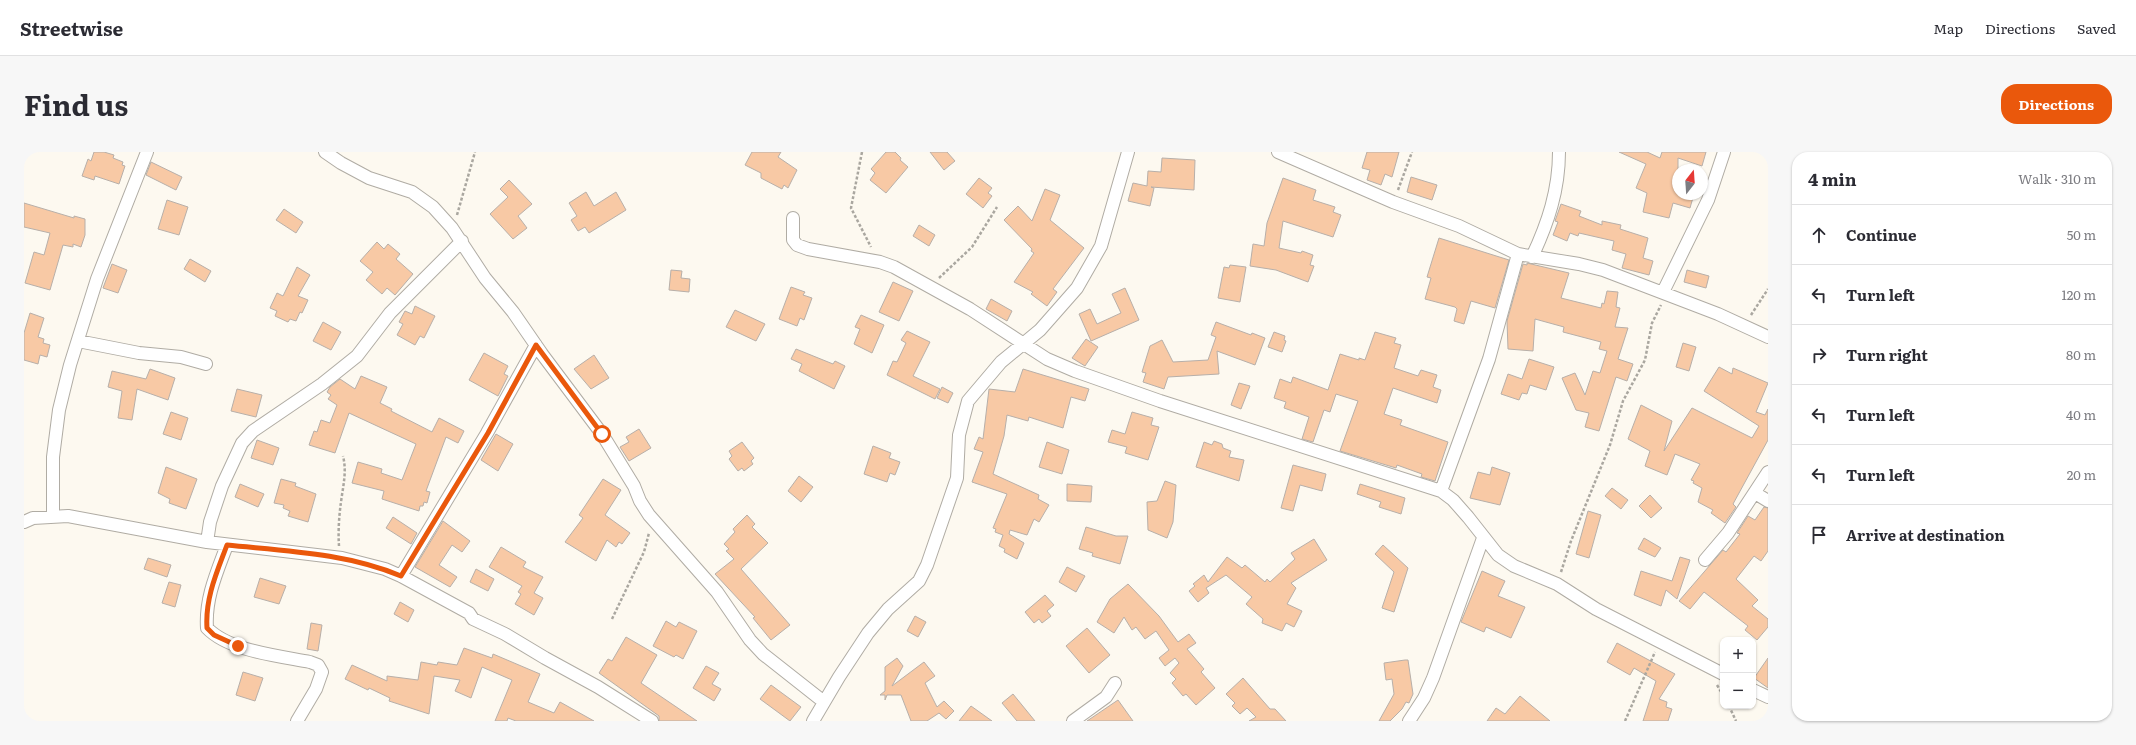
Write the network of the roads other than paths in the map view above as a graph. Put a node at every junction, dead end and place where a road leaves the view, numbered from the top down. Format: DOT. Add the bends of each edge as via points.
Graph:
graph roads {
  1 [pos="147,152"];
  2 [pos="324,152"];
  3 [pos="1128,152"];
  4 [pos="1278,152"];
  5 [pos="1559,152"];
  6 [pos="1724,152"];
  7 [pos="794,218"];
  8 [pos="462,241"];
  9 [pos="1518,254"];
  10 [pos="1532,257"];
  11 [pos="1666,293"];
  12 [pos="1768,337"];
  13 [pos="78,341"];
  14 [pos="1025,344"];
  15 [pos="536,345"];
  16 [pos="206,364"];
  17 [pos="1768,472"];
  18 [pos="1441,491"];
  19 [pos="1755,493"];
  20 [pos="1768,500"];
  21 [pos="53,516"];
  22 [pos="24,522"];
  23 [pos="1483,538"];
  24 [pos="207,542"];
  25 [pos="227,545"];
  26 [pos="1705,560"];
  27 [pos="401,576"];
  28 [pos="1721,673"];
  29 [pos="1115,682"];
  30 [pos="1756,691"];
  31 [pos="1768,697"];
  32 [pos="824,702"];
  33 [pos="297,721"];
  34 [pos="652,721"];
  35 [pos="813,721"];
  36 [pos="1073,721"];
  37 [pos="1408,721"];
  1 -- 13 [label="street" via="97,280"];
  2 -- 8 [label="street" via="369,178 412,192 433,207"];
  3 -- 14 [label="street" via="1101,246 1089,269 1056,313"];
  4 -- 9 [label="street" via="1393,202 1459,226"];
  5 -- 10 [label="street" via="1559,171 1551,210"];
  6 -- 11 [label="street" via="1708,200"];
  7 -- 14 [label="street" via="793,240 797,245 894,267 970,309"];
  8 -- 15 [label="street" via="485,278"];
  8 -- 24 [label="street" via="390,313 357,356 328,380 253,431 242,443 222,486 210,522"];
  9 -- 10 [label="street"];
  9 -- 18 [label="street" via="1489,359"];
  10 -- 11 [label="street" via="1580,264"];
  11 -- 12 [label="street"];
  13 -- 16 [label="street" via="139,353 181,357"];
  13 -- 21 [label="street" via="59,410 53,457"];
  14 -- 18 [label="street" via="1047,359 1075,371 1160,401"];
  14 -- 32 [label="street" via="1001,362 968,401 959,435 958,478 930,558 919,581 888,609 868,633"];
  15 -- 27 [label="street" via="488,433"];
  15 -- 32 [label="street" via="602,434 634,486 640,501 717,592 754,644"];
  17 -- 19 [label="street"];
  18 -- 23 [label="street" via="1468,517"];
  19 -- 20 [label="street"];
  19 -- 26 [label="street"];
  21 -- 22 [label="street" via="33,518"];
  21 -- 24 [label="street" via="68,516"];
  23 -- 28 [label="street" via="1498,556 1514,566 1557,584 1596,609"];
  23 -- 37 [label="street" via="1433,678 1424,698"];
  24 -- 25 [label="street"];
  25 -- 27 [label="street" via="342,558 385,569"];
  25 -- 33 [label="street" via="209,594 207,628 214,635 238,646 318,665 322,672 316,689"];
  27 -- 34 [label="street" via="469,613 473,619 506,634 598,687"];
  29 -- 36 [label="street" via="1106,697"];
  30 -- 31 [label="street"];
  32 -- 35 [label="street"];
}
